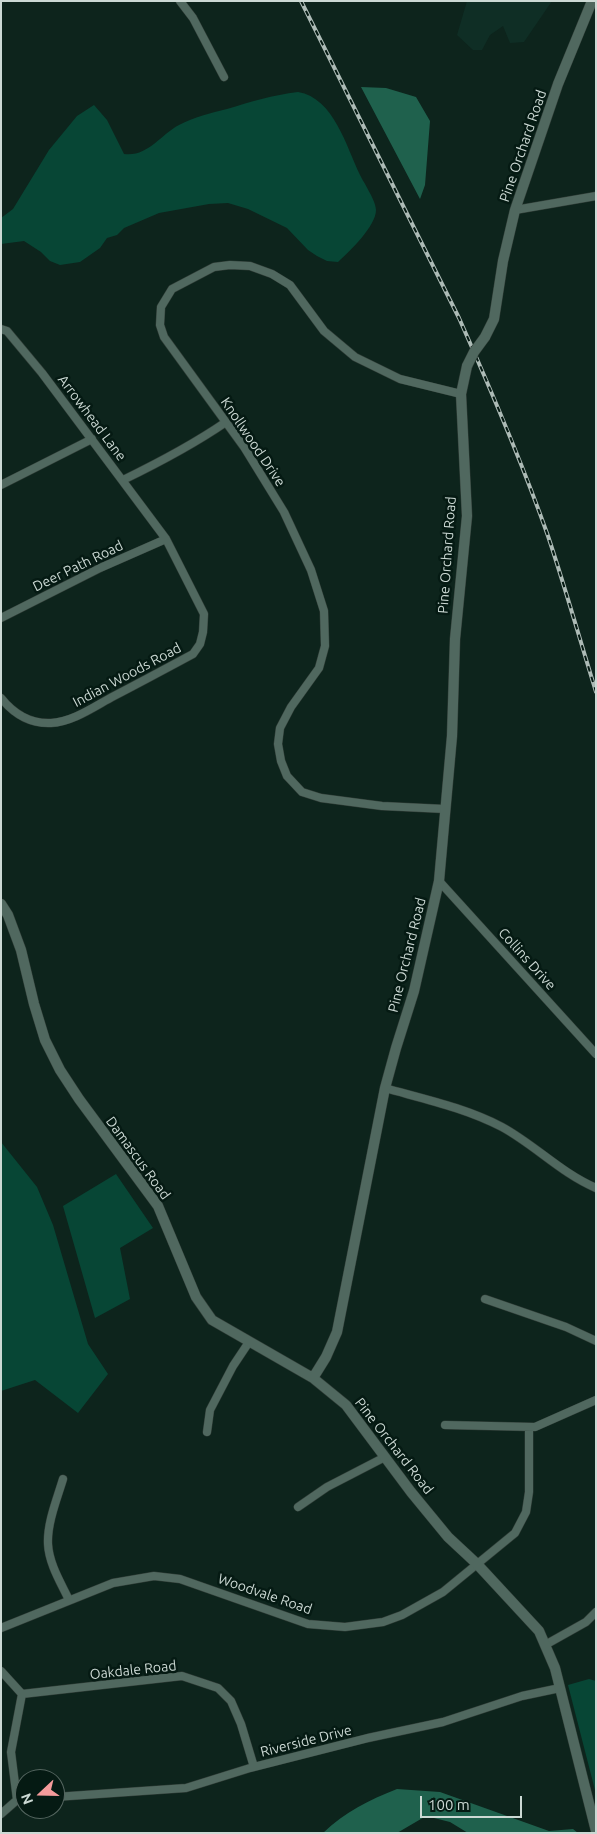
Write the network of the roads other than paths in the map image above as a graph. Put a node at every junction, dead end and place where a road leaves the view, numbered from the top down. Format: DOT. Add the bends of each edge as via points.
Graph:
graph roads {
  1 [pos="180,1"];
  2 [pos="592,1"];
  3 [pos="591,13"];
  4 [pos="224,77"];
  5 [pos="596,196"];
  6 [pos="515,210"];
  7 [pos="1,329"];
  8 [pos="461,394"];
  9 [pos="226,422"];
  10 [pos="92,439"];
  11 [pos="123,480"];
  12 [pos="1,485"];
  13 [pos="166,539"];
  14 [pos="1,618"];
  15 [pos="1,698"];
  16 [pos="445,809"];
  17 [pos="439,881"];
  18 [pos="1,904"];
  19 [pos="596,1054"];
  20 [pos="385,1088"];
  21 [pos="596,1188"];
  22 [pos="485,1299"];
  23 [pos="596,1340"];
  24 [pos="249,1342"];
  25 [pos="313,1378"];
  26 [pos="596,1400"];
  27 [pos="445,1425"];
  28 [pos="528,1428"];
  29 [pos="207,1432"];
  30 [pos="385,1457"];
  31 [pos="63,1479"];
  32 [pos="298,1507"];
  33 [pos="477,1564"];
  34 [pos="69,1600"];
  35 [pos="596,1612"];
  36 [pos="1,1628"];
  37 [pos="546,1645"];
  38 [pos="1,1671"];
  39 [pos="560,1688"];
  40 [pos="22,1694"];
  41 [pos="254,1767"];
  42 [pos="15,1771"];
  43 [pos="65,1796"];
  44 [pos="15,1804"];
  45 [pos="1,1814"];
  46 [pos="596,1832"];
  1 -- 4 [label="street" via="193,18"];
  2 -- 3 [label="street, Pine Orchard Road"];
  3 -- 6 [label="street, Pine Orchard Road" via="558,84"];
  5 -- 6 [label="street"];
  6 -- 8 [label="street, Pine Orchard Road, bridge" via="494,319 467,366"];
  7 -- 10 [label="street, Arrowhead Lane" via="7,331 42,373"];
  8 -- 9 [label="street, Knollwood Drive" via="400,379 355,357 324,331 290,285 250,266 230,265 214,267 172,289 161,308 160,325 164,337"];
  8 -- 16 [label="street, Pine Orchard Road" via="466,516"];
  9 -- 11 [label="street, Arrowhead Lane"];
  9 -- 16 [label="street, Knollwood Drive" via="284,512 311,570 324,611 326,646 319,668 280,728 278,744 287,776 302,792 321,798 382,806"];
  10 -- 11 [label="street, Arrowhead Lane"];
  10 -- 12 [label="street"];
  11 -- 13 [label="street, Indian Woods Road"];
  13 -- 14 [label="street, Deer Path Road"];
  13 -- 15 [label="street, Indian Woods Road" via="204,614 200,644 193,654 64,721 33,721 15,713"];
  16 -- 17 [label="street, Pine Orchard Road"];
  17 -- 19 [label="street, Collins Drive"];
  17 -- 20 [label="street, Pine Orchard Road" via="414,991"];
  18 -- 24 [label="street, Damascus Road" via="21,950 45,1040 60,1070 158,1206 196,1297 212,1320"];
  20 -- 21 [label="street" via="472,1114 502,1127 576,1180"];
  20 -- 25 [label="street, Pine Orchard Road" via="337,1332"];
  22 -- 23 [label="street"];
  24 -- 25 [label="street, Damascus Road"];
  24 -- 29 [label="street" via="210,1410"];
  25 -- 30 [label="street, Pine Orchard Road" via="346,1405"];
  26 -- 28 [label="street"];
  27 -- 28 [label="street"];
  28 -- 33 [label="street, Woodvale Road" via="529,1492 526,1512 515,1533"];
  30 -- 32 [label="street" via="327,1487"];
  30 -- 33 [label="street, Pine Orchard Road" via="448,1537"];
  31 -- 34 [label="street" via="50,1523 48,1544 50,1557"];
  33 -- 34 [label="street, Woodvale Road" via="443,1592 402,1615 383,1622 345,1626 308,1624 180,1578 154,1576 113,1583"];
  33 -- 37 [label="street, Pine Orchard Road" via="540,1631"];
  34 -- 36 [label="street, Woodvale Road"];
  35 -- 37 [label="street" via="586,1622"];
  37 -- 39 [label="street, Pine Orchard Road"];
  38 -- 40 [label="street"];
  39 -- 41 [label="street, Riverside Drive" via="522,1696 443,1722"];
  39 -- 46 [label="street, Pine Orchard Road"];
  40 -- 41 [label="street, Oakdale Road" via="182,1676 218,1688 231,1701"];
  40 -- 42 [label="street" via="11,1752"];
  41 -- 43 [label="street, Riverside Drive" via="186,1788"];
  44 -- 45 [label="street"];
}
